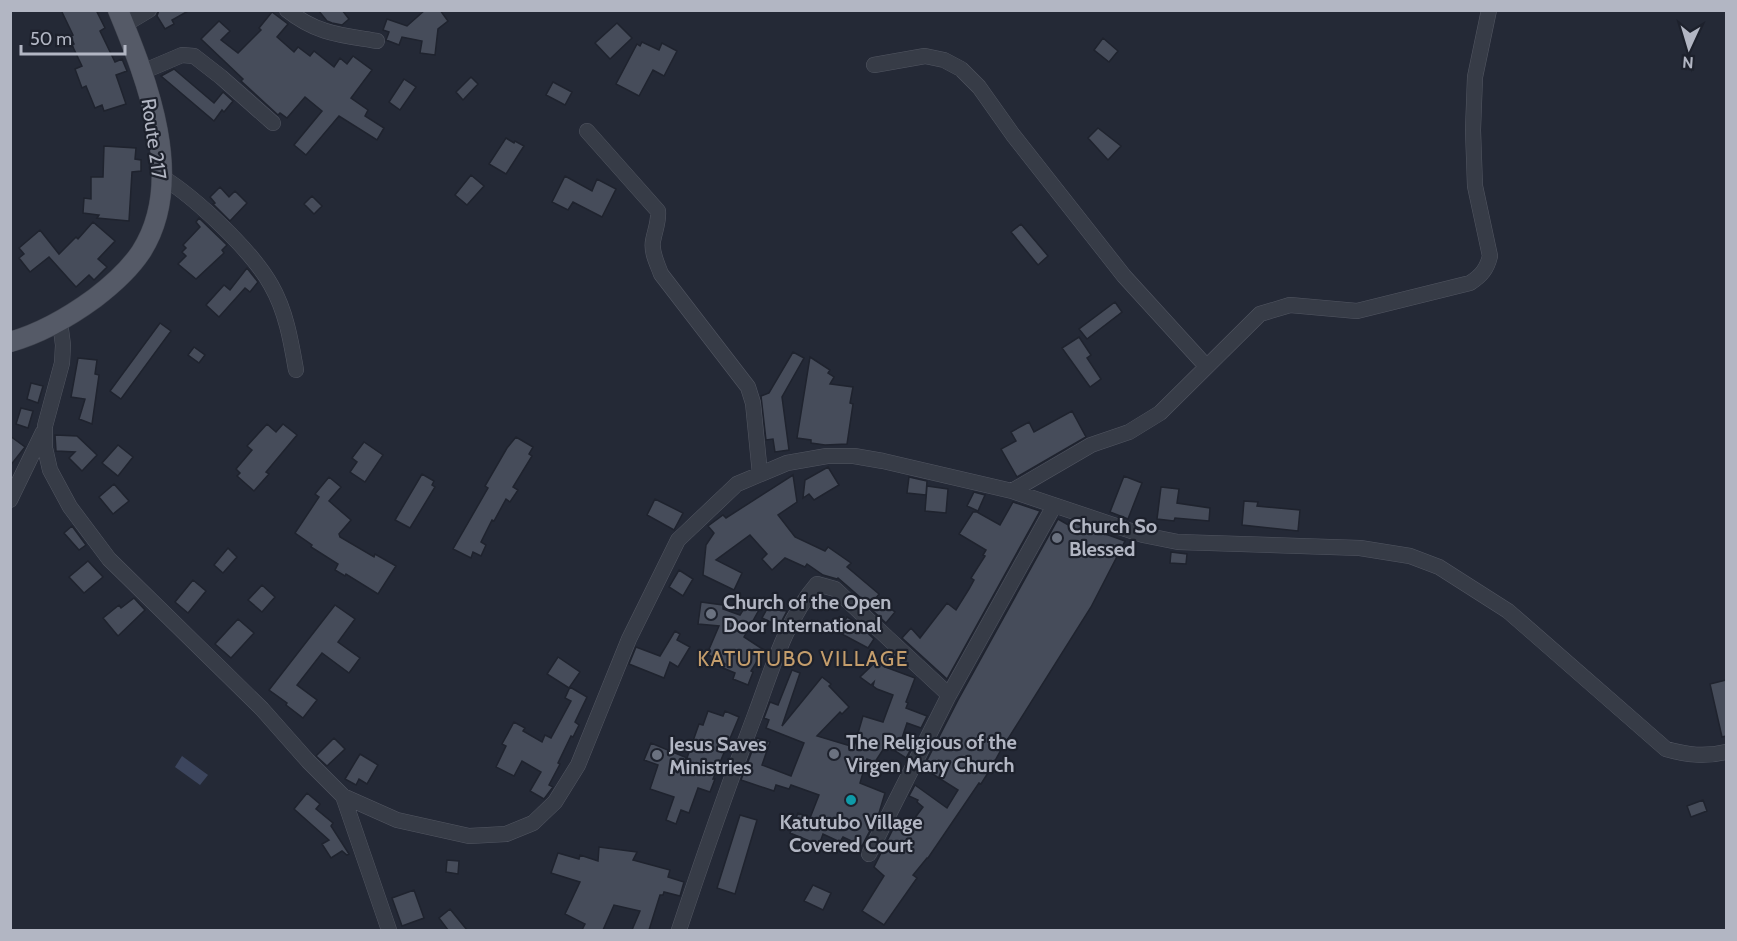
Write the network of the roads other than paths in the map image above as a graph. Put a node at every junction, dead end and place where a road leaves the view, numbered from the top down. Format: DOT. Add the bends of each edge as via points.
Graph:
graph roads {
  1 [pos="149,10"];
  2 [pos="287,10"];
  3 [pos="1489,10"];
  4 [pos="121,18"];
  5 [pos="377,41"];
  6 [pos="874,64"];
  7 [pos="142,72"];
  8 [pos="273,123"];
  9 [pos="588,131"];
  10 [pos="162,177"];
  11 [pos="60,322"];
  12 [pos="10,342"];
  13 [pos="1206,366"];
  14 [pos="296,370"];
  15 [pos="45,426"];
  16 [pos="760,474"];
  17 [pos="1012,491"];
  18 [pos="10,500"];
  19 [pos="1054,506"];
  20 [pos="949,695"];
  21 [pos="1726,752"];
  22 [pos="343,796"];
  23 [pos="869,854"];
  24 [pos="389,930"];
  25 [pos="679,930"];
  1 -- 4 [label="street"];
  2 -- 5 [label="street" via="319,31"];
  3 -- 13 [label="street" via="1475,77 1473,130 1475,186 1490,256 1488,266 1470,283 1357,311 1290,305 1260,314"];
  4 -- 7 [label="main road, Route 217"];
  6 -- 13 [label="street" via="925,56 962,69 1124,276"];
  7 -- 8 [label="street" via="182,55 194,56"];
  7 -- 10 [label="main road, Route 217" via="156,120"];
  9 -- 16 [label="street" via="658,211 653,243 661,274 748,387"];
  10 -- 11 [label="main road, Route 217" via="152,229 140,253 104,291"];
  10 -- 14 [label="street" via="184,190 272,285 288,326"];
  11 -- 12 [label="main road, Route 217"];
  11 -- 15 [label="street" via="62,363"];
  13 -- 17 [label="street" via="1160,413 1129,432 1091,445"];
  15 -- 18 [label="street"];
  15 -- 22 [label="street" via="50,470 70,507 109,559"];
  16 -- 17 [label="street" via="787,463 854,456"];
  16 -- 22 [label="street" via="736,484 678,540 629,639 578,765 555,802 533,823 506,834 469,836 398,820"];
  17 -- 19 [label="street"];
  19 -- 20 [label="street"];
  19 -- 21 [label="street" via="1143,535 1178,542 1360,548 1410,556 1446,572 1508,611 1666,749 1687,755"];
  20 -- 23 [label="street"];
  20 -- 25 [label="street" via="835,589 818,584 784,636"];
  22 -- 24 [label="street"];
}
